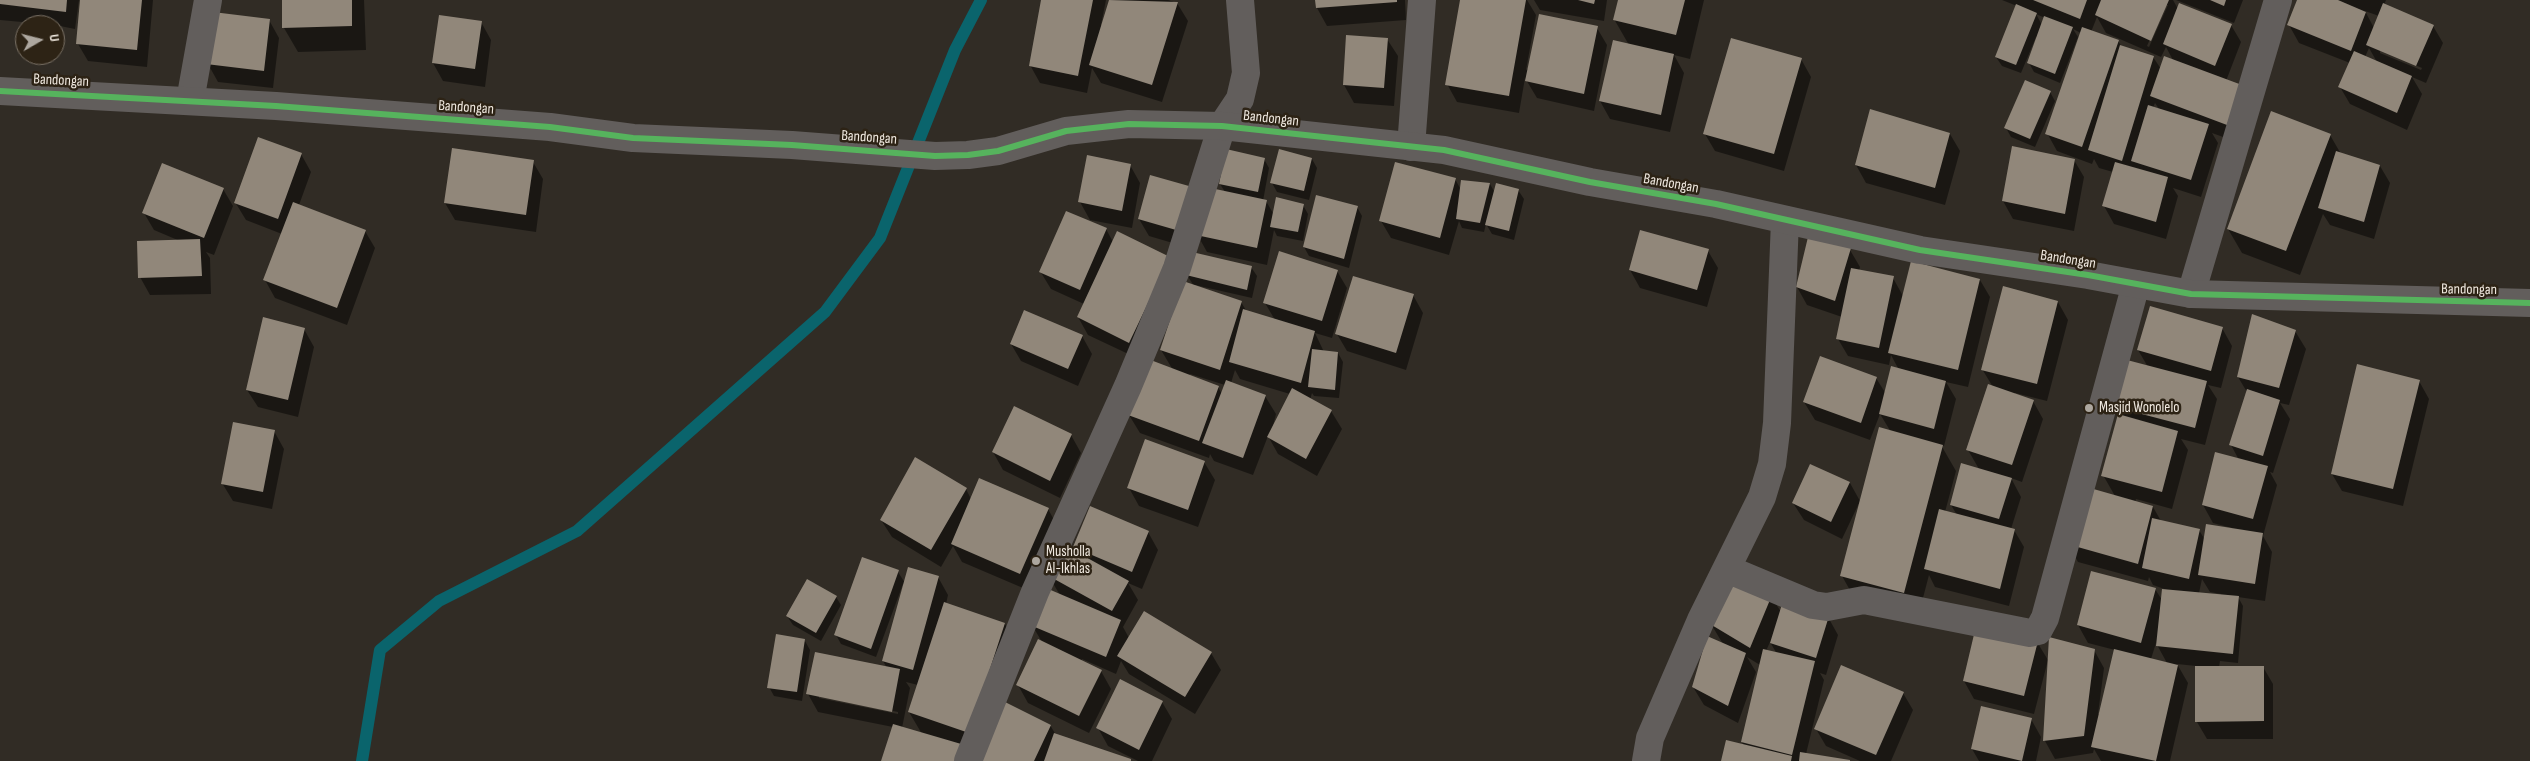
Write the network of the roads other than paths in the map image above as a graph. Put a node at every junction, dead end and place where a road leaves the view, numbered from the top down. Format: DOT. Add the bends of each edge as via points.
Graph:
graph roads {
  1 [pos="208,0"];
  2 [pos="1240,0"];
  3 [pos="1422,0"];
  4 [pos="2278,0"];
  5 [pos="0,91"];
  6 [pos="190,101"];
  7 [pos="1222,126"];
  8 [pos="1411,146"];
  9 [pos="1785,220"];
  10 [pos="2136,284"];
  11 [pos="2191,294"];
  12 [pos="2530,303"];
  13 [pos="1727,569"];
  14 [pos="968,761"];
  15 [pos="1646,761"];
  1 -- 6 [label="street"];
  2 -- 7 [label="street" via="1245,80 1240,99"];
  3 -- 8 [label="street"];
  4 -- 11 [label="street"];
  5 -- 6 [label="street, Bandongan"];
  6 -- 7 [label="street, Bandongan" via="540,126 633,138 792,144 935,156 998,151 1066,131 1129,124"];
  7 -- 8 [label="street, Bandongan"];
  7 -- 14 [label="street" via="1177,268 1035,592"];
  8 -- 9 [label="street, Bandongan"];
  9 -- 10 [label="street, Bandongan" via="1920,250"];
  9 -- 13 [label="street" via="1777,423 1772,464 1762,498"];
  10 -- 11 [label="street, Bandongan"];
  10 -- 13 [label="street" via="2045,618 2038,631 2030,633 1864,600 1827,607 1813,605"];
  11 -- 12 [label="street, Bandongan"];
  13 -- 15 [label="street" via="1701,620 1650,738"];
}
